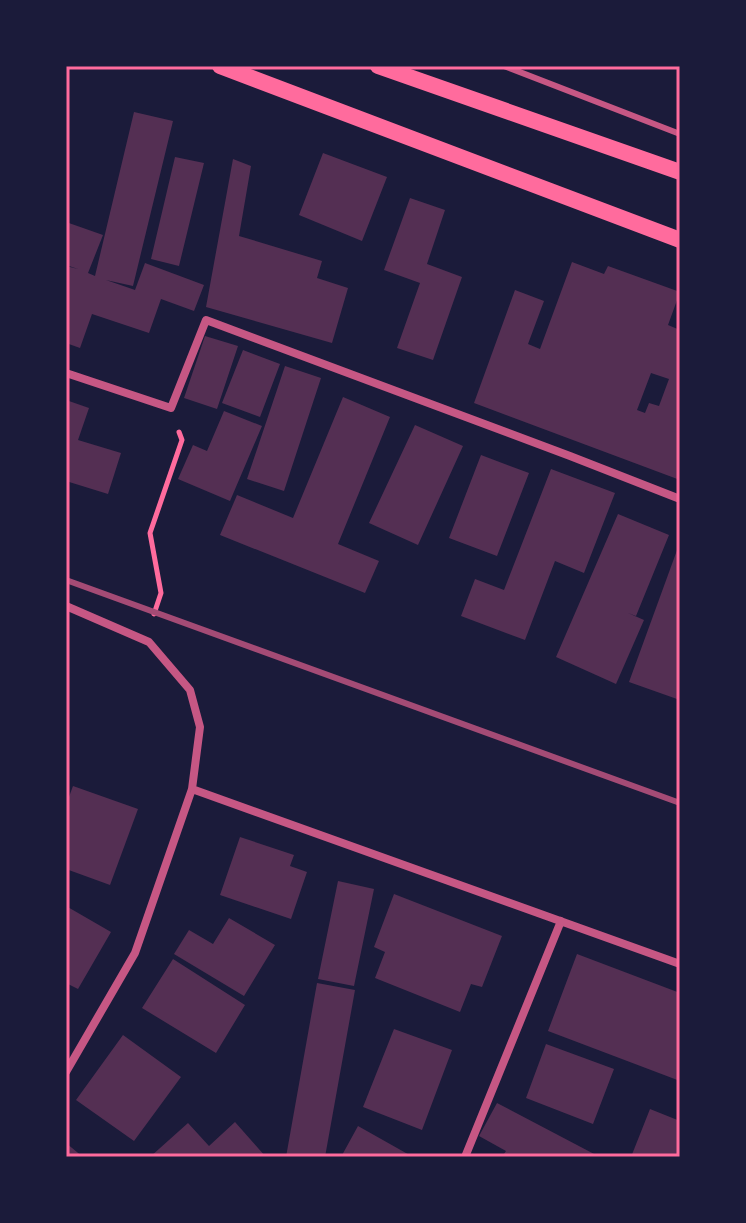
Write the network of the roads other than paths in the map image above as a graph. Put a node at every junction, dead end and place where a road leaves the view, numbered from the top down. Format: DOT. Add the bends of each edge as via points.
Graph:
graph roads {
  1 [pos="220,66"];
  2 [pos="378,66"];
  3 [pos="504,66"];
  4 [pos="680,134"];
  5 [pos="680,172"];
  6 [pos="680,240"];
  7 [pos="66,373"];
  8 [pos="680,499"];
  9 [pos="66,606"];
  10 [pos="192,789"];
  11 [pos="561,921"];
  12 [pos="680,964"];
  13 [pos="66,1072"];
  14 [pos="465,1157"];
  1 -- 6 [label="main road"];
  2 -- 5 [label="main road"];
  3 -- 4 [label="lane"];
  7 -- 8 [label="street" via="171,408 206,320"];
  9 -- 10 [label="street" via="149,642 190,690 200,727"];
  10 -- 11 [label="street"];
  10 -- 13 [label="street" via="135,953"];
  11 -- 12 [label="street"];
  11 -- 14 [label="street"];
}
